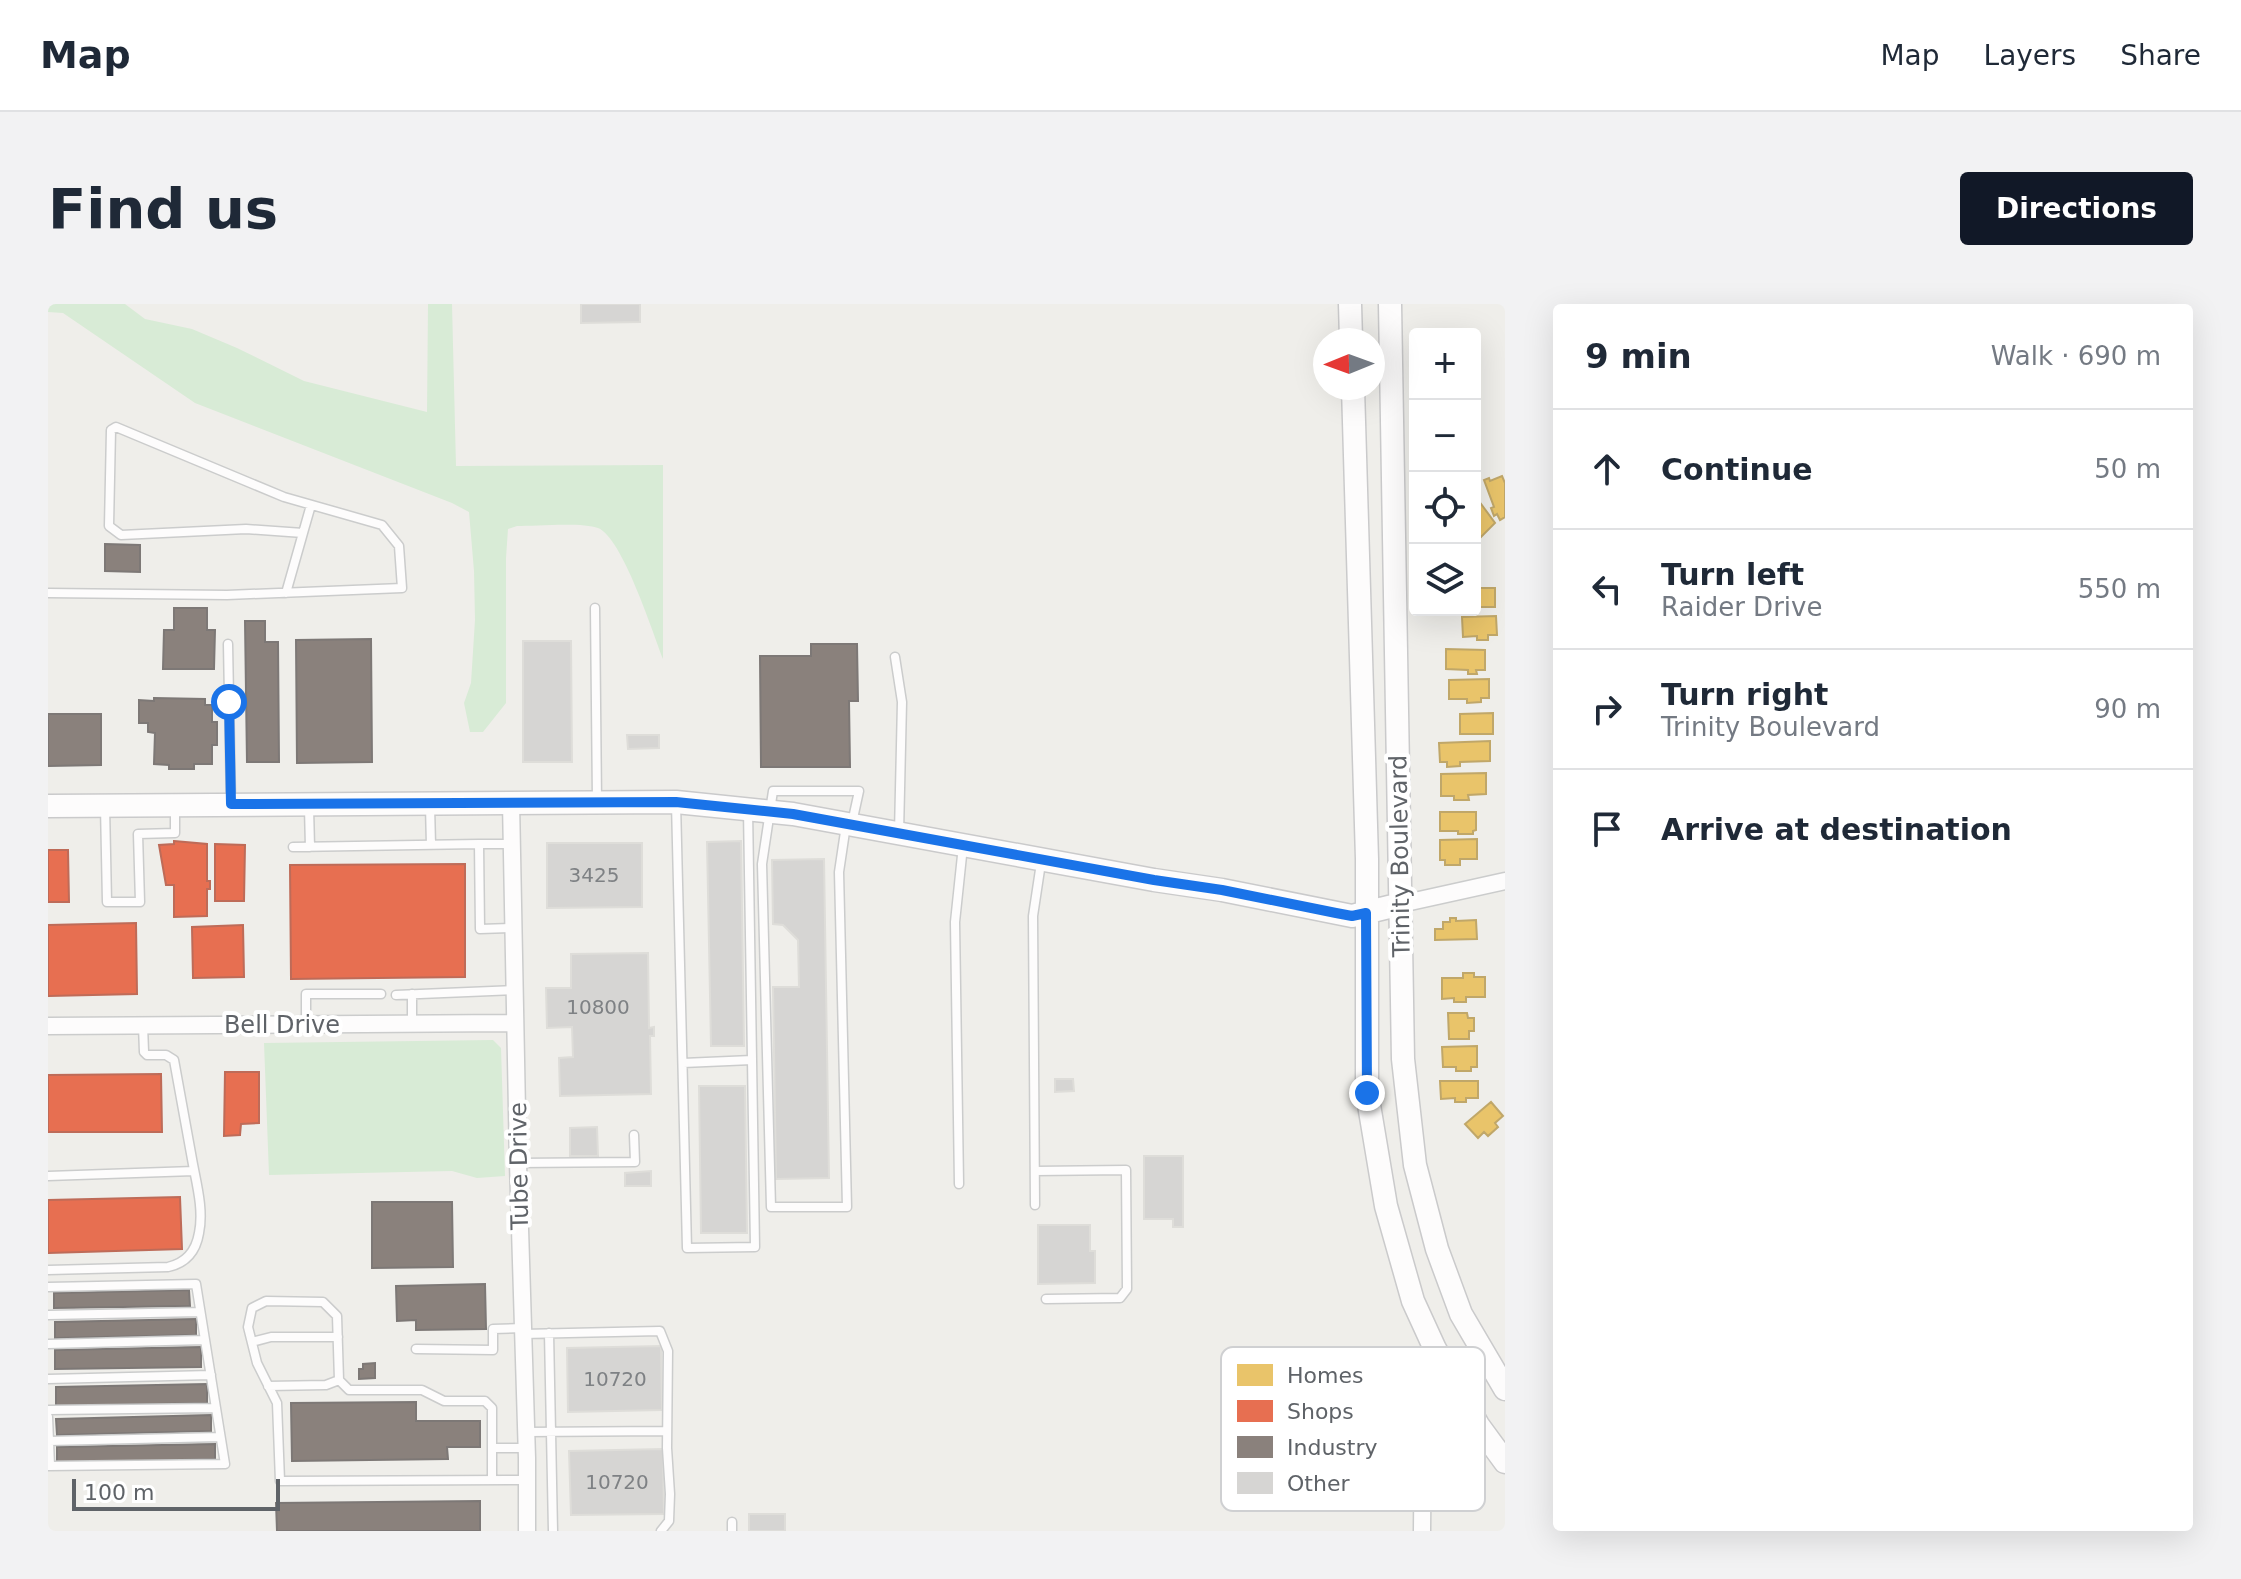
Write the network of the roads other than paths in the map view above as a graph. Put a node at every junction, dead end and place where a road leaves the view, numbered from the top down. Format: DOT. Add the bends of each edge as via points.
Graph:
graph roads {
  1 [pos="1350,304"];
  2 [pos="1390,304"];
  3 [pos="1351,328"];
  4 [pos="1353,400"];
  5 [pos="311,505"];
  6 [pos="303,533"];
  7 [pos="48,593"];
  8 [pos="286,593"];
  9 [pos="595,608"];
  10 [pos="228,644"];
  11 [pos="895,657"];
  12 [pos="511,802"];
  13 [pos="597,802"];
  14 [pos="676,802"];
  15 [pos="430,803"];
  16 [pos="231,804"];
  17 [pos="309,804"];
  18 [pos="105,805"];
  19 [pos="175,805"];
  20 [pos="48,806"];
  21 [pos="759,811"];
  22 [pos="849,825"];
  23 [pos="899,834"];
  24 [pos="479,844"];
  25 [pos="512,844"];
  26 [pos="431,845"];
  27 [pos="963,845"];
  28 [pos="293,847"];
  29 [pos="310,847"];
  30 [pos="1041,860"];
  31 [pos="1505,881"];
  32 [pos="1401,904"];
  33 [pos="1366,913"];
  34 [pos="514,928"];
  35 [pos="515,990"];
  36 [pos="381,994"];
  37 [pos="412,994"];
  38 [pos="396,995"];
  39 [pos="515,1023"];
  40 [pos="412,1024"];
  41 [pos="143,1025"];
  42 [pos="306,1025"];
  43 [pos="48,1026"];
  44 [pos="752,1060"];
  45 [pos="683,1063"];
  46 [pos="634,1135"];
  47 [pos="518,1163"];
  48 [pos="194,1171"];
  49 [pos="1035,1171"];
  50 [pos="48,1176"];
  51 [pos="959,1184"];
  52 [pos="1035,1205"];
  53 [pos="48,1270"];
  54 [pos="48,1287"];
  55 [pos="1046,1299"];
  56 [pos="200,1312"];
  57 [pos="48,1315"];
  58 [pos="523,1331"];
  59 [pos="549,1333"];
  60 [pos="338,1337"];
  61 [pos="205,1340"];
  62 [pos="252,1342"];
  63 [pos="48,1344"];
  64 [pos="1434,1347"];
  65 [pos="1480,1347"];
  66 [pos="416,1349"];
  67 [pos="1485,1355"];
  68 [pos="211,1375"];
  69 [pos="48,1379"];
  70 [pos="339,1380"];
  71 [pos="268,1386"];
  72 [pos="1505,1389"];
  73 [pos="216,1408"];
  74 [pos="48,1410"];
  75 [pos="48,1417"];
  76 [pos="667,1431"];
  77 [pos="552,1432"];
  78 [pos="1485,1435"];
  79 [pos="220,1437"];
  80 [pos="527,1440"];
  81 [pos="49,1441"];
  82 [pos="492,1448"];
  83 [pos="1505,1462"];
  84 [pos="49,1466"];
  85 [pos="492,1480"];
  86 [pos="527,1480"];
  87 [pos="1422,1511"];
  88 [pos="527,1531"];
  89 [pos="553,1531"];
  90 [pos="661,1531"];
  91 [pos="1422,1531"];
  1 -- 3 [label="main road"];
  2 -- 32 [label="main road, Trinity Boulevard"];
  4 -- 33 [label="main road, Trinity Boulevard"];
  5 -- 6 [label="lane"];
  5 -- 6 [label="lane" via="116,427 111,430 109,526 121,535 246,529"];
  5 -- 8 [label="lane" via="382,525 399,546 402,588"];
  6 -- 8 [label="lane"];
  7 -- 8 [label="lane"];
  9 -- 13 [label="lane"];
  10 -- 16 [label="lane"];
  11 -- 23 [label="lane" via="902,702"];
  12 -- 13 [label="main road"];
  12 -- 15 [label="main road"];
  12 -- 25 [label="street, Tube Drive"];
  13 -- 14 [label="main road"];
  14 -- 21 [label="main road"];
  14 -- 45 [label="lane"];
  15 -- 17 [label="main road"];
  15 -- 26 [label="lane"];
  16 -- 17 [label="main road"];
  16 -- 19 [label="main road"];
  17 -- 29 [label="lane"];
  18 -- 19 [label="main road"];
  18 -- 19 [label="lane" via="107,902 140,902 138,834 175,833"];
  18 -- 20 [label="main road"];
  21 -- 22 [label="main road"];
  21 -- 22 [label="lane" via="773,791 859,791"];
  21 -- 22 [label="lane" via="771,1207 847,1207 839,872"];
  21 -- 44 [label="lane"];
  22 -- 23 [label="main road"];
  23 -- 27 [label="main road"];
  24 -- 25 [label="lane"];
  24 -- 26 [label="lane"];
  24 -- 34 [label="lane" via="480,929"];
  25 -- 34 [label="street, Tube Drive"];
  26 -- 29 [label="lane"];
  27 -- 30 [label="main road"];
  27 -- 51 [label="lane" via="955,922"];
  28 -- 29 [label="lane"];
  30 -- 33 [label="main road" via="1352,916"];
  30 -- 49 [label="lane" via="1033,916"];
  31 -- 32 [label="street"];
  32 -- 33 [label="main road"];
  32 -- 65 [label="main road, Trinity Boulevard" via="1403,1059 1415,1165 1437,1249 1461,1314"];
  33 -- 64 [label="main road, Trinity Boulevard" via="1367,1093 1386,1206 1413,1301"];
  34 -- 35 [label="street, Tube Drive"];
  35 -- 37 [label="lane"];
  35 -- 39 [label="street, Tube Drive"];
  36 -- 42 [label="lane" via="306,994"];
  37 -- 38 [label="lane"];
  37 -- 40 [label="lane"];
  39 -- 40 [label="street, Bell Drive"];
  39 -- 47 [label="street, Tube Drive"];
  40 -- 42 [label="street, Bell Drive"];
  41 -- 42 [label="street, Bell Drive"];
  41 -- 43 [label="street, Bell Drive"];
  41 -- 48 [label="lane" via="144,1052 174,1060"];
  44 -- 45 [label="lane"];
  44 -- 45 [label="lane" via="755,1247 687,1248"];
  46 -- 47 [label="lane" via="635,1162"];
  47 -- 58 [label="street, Tube Drive"];
  48 -- 50 [label="lane"];
  48 -- 53 [label="lane" via="199,1233 184,1261 158,1268"];
  49 -- 52 [label="lane"];
  49 -- 55 [label="lane" via="1126,1170 1127,1289 1120,1298"];
  54 -- 56 [label="lane" via="196,1284"];
  56 -- 57 [label="lane"];
  56 -- 61 [label="lane"];
  58 -- 59 [label="lane"];
  58 -- 66 [label="lane" via="493,1329 493,1350"];
  58 -- 80 [label="street, Tube Drive"];
  59 -- 76 [label="lane" via="660,1331 668,1351"];
  59 -- 77 [label="lane"];
  60 -- 62 [label="lane"];
  60 -- 62 [label="lane" via="337,1316 323,1302 266,1301 252,1308"];
  60 -- 70 [label="lane"];
  61 -- 63 [label="lane"];
  61 -- 68 [label="lane"];
  62 -- 71 [label="lane"];
  67 -- 72 [label="main road, Trinity Boulevard"];
  68 -- 69 [label="lane"];
  68 -- 73 [label="lane"];
  70 -- 71 [label="lane"];
  70 -- 82 [label="lane" via="349,1390 422,1390 444,1401 485,1401 492,1408"];
  71 -- 85 [label="lane" via="277,1403 280,1481"];
  73 -- 74 [label="lane"];
  73 -- 79 [label="lane"];
  75 -- 81 [label="lane"];
  76 -- 77 [label="lane"];
  76 -- 90 [label="lane" via="669,1521"];
  77 -- 80 [label="lane"];
  77 -- 89 [label="lane"];
  78 -- 83 [label="main road, Trinity Boulevard"];
  79 -- 81 [label="lane"];
  79 -- 84 [label="lane" via="225,1464"];
  80 -- 82 [label="lane"];
  80 -- 86 [label="street, Tube Drive"];
  81 -- 84 [label="lane"];
  82 -- 85 [label="lane"];
  85 -- 86 [label="lane"];
  86 -- 88 [label="street, Tube Drive"];
  87 -- 91 [label="street"];
}
